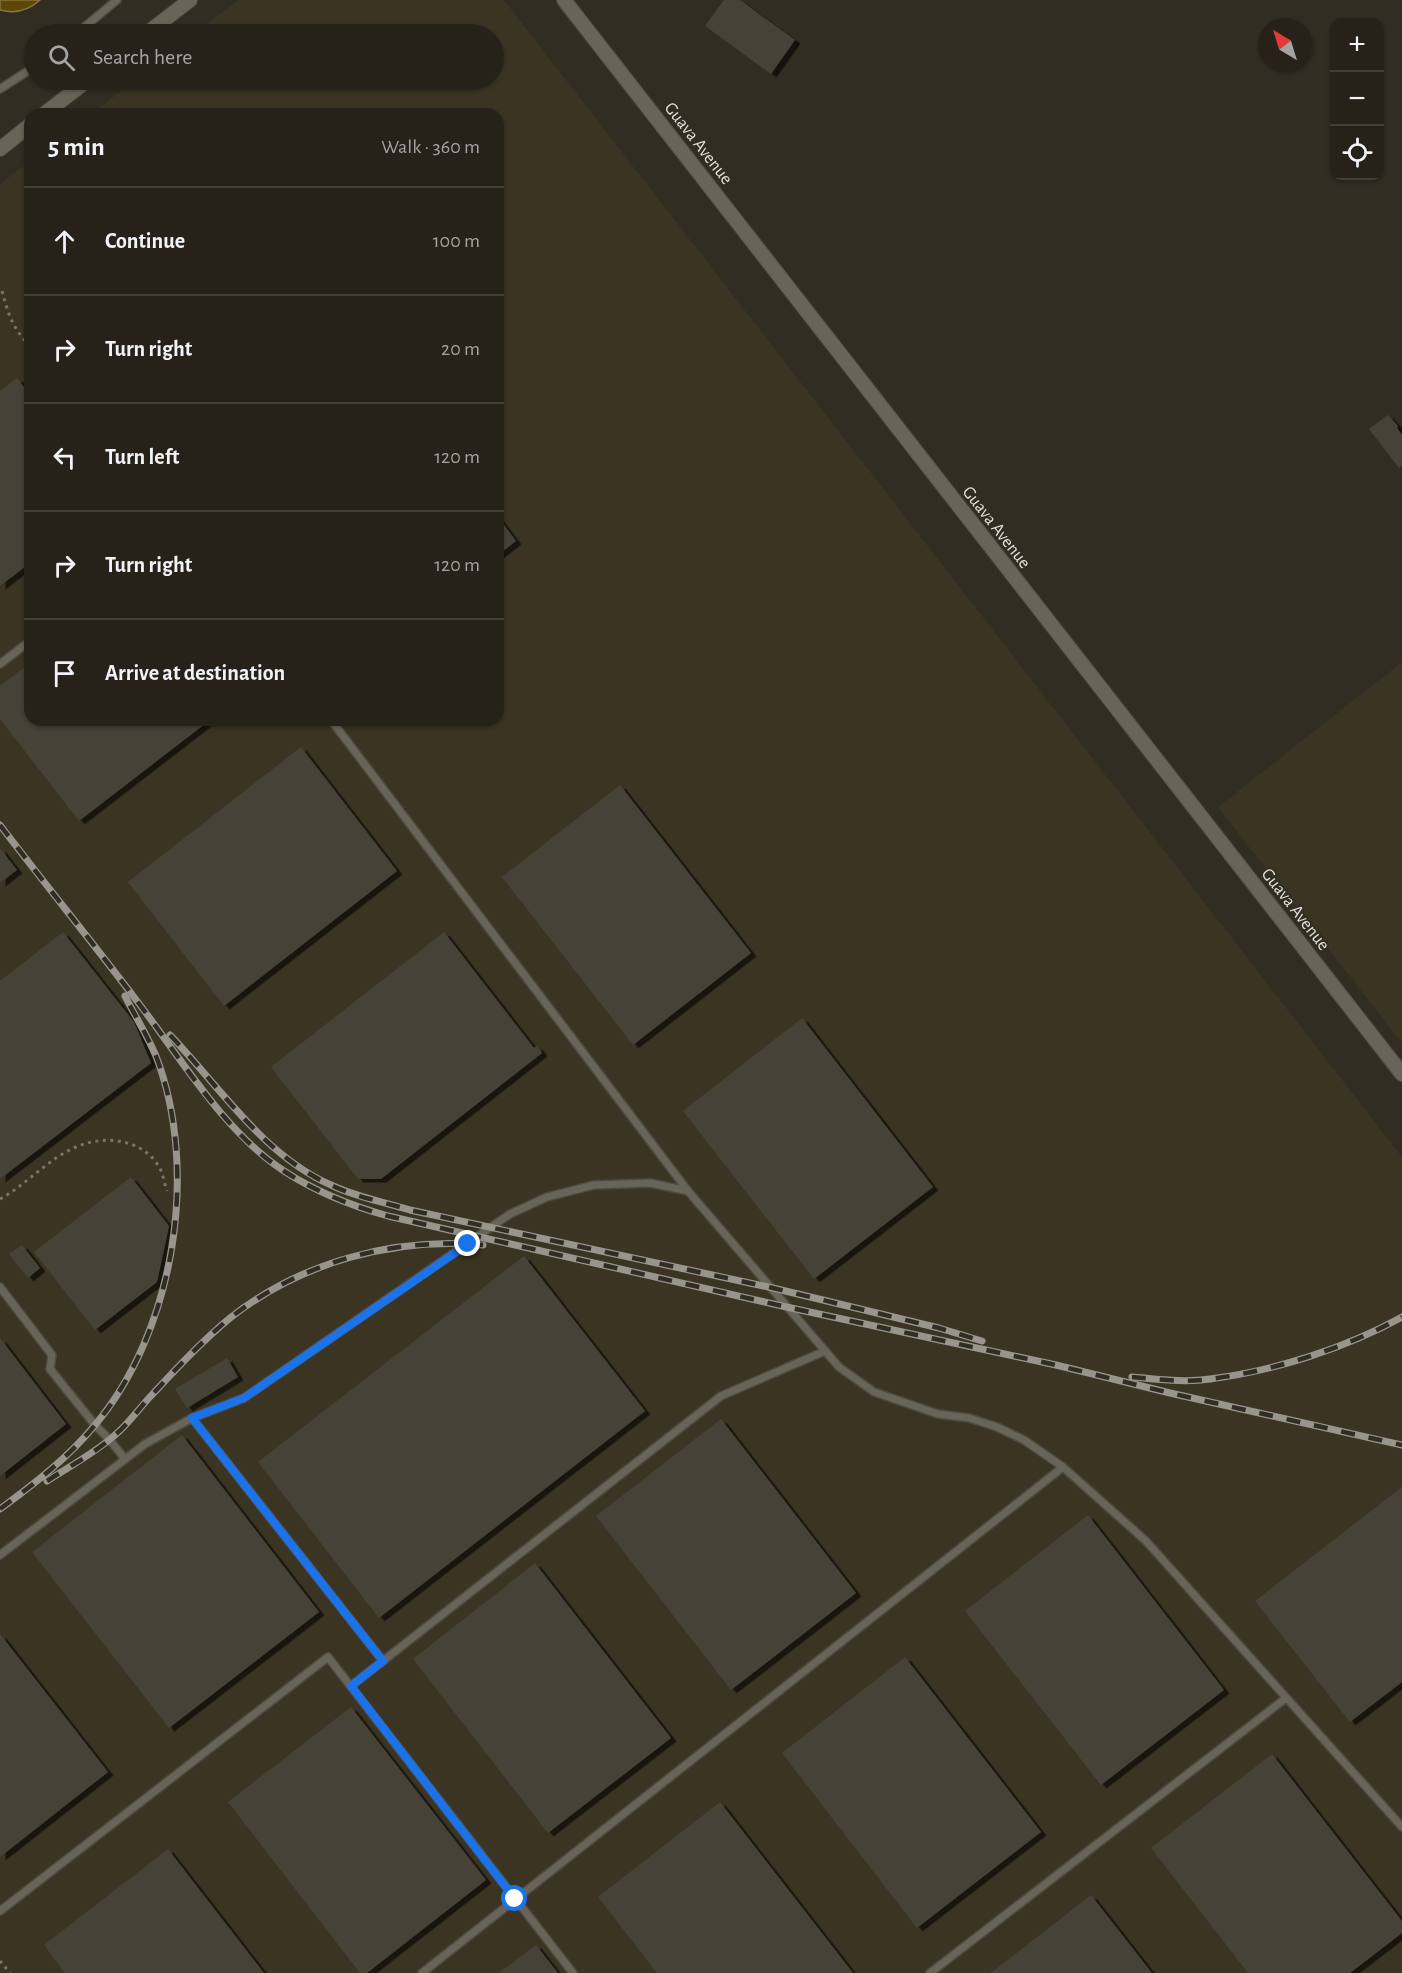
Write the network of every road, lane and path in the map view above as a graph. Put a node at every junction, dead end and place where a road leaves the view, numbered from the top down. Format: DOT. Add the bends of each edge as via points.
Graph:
graph roads {
  1 [pos="117,0"];
  2 [pos="190,0"];
  3 [pos="564,0"];
  4 [pos="88,24"];
  5 [pos="159,24"];
  6 [pos="24,73"];
  7 [pos="0,89"];
  8 [pos="75,90"];
  9 [pos="52,108"];
  10 [pos="24,130"];
  11 [pos="0,149"];
  12 [pos="2,291"];
  13 [pos="24,339"];
  14 [pos="24,646"];
  15 [pos="0,664"];
  16 [pos="336,726"];
  17 [pos="1402,1074"];
  18 [pos="167,1191"];
  19 [pos="688,1191"];
  20 [pos="0,1199"];
  21 [pos="0,1287"];
  22 [pos="825,1351"];
  23 [pos="192,1418"];
  24 [pos="125,1459"];
  25 [pos="1064,1467"];
  26 [pos="0,1555"];
  27 [pos="383,1661"];
  28 [pos="351,1686"];
  29 [pos="1286,1698"];
  30 [pos="1402,1827"];
  31 [pos="515,1899"];
  32 [pos="0,1911"];
  33 [pos="0,1961"];
  34 [pos="10,1973"];
  35 [pos="422,1973"];
  36 [pos="573,1973"];
  37 [pos="930,1973"];
  1 -- 4 [label="lane"];
  2 -- 5 [label="street"];
  3 -- 17 [label="street, Guava Avenue"];
  6 -- 7 [label="lane"];
  8 -- 9 [label="street"];
  10 -- 11 [label="street"];
  12 -- 13 [label="path" via="10,319"];
  14 -- 15 [label="lane"];
  16 -- 19 [label="lane"];
  18 -- 20 [label="path" via="159,1166 145,1151 123,1141 102,1140 75,1147"];
  19 -- 22 [label="lane"];
  19 -- 23 [label="lane" via="650,1184 594,1185 547,1197 489,1227 244,1398"];
  21 -- 24 [label="lane" via="52,1355 51,1369"];
  22 -- 25 [label="lane" via="839,1367 874,1392 938,1414 997,1427"];
  22 -- 27 [label="lane" via="721,1395"];
  23 -- 24 [label="lane"];
  23 -- 27 [label="lane"];
  24 -- 26 [label="lane"];
  25 -- 29 [label="lane" via="1146,1541"];
  25 -- 31 [label="lane"];
  27 -- 28 [label="lane"];
  28 -- 31 [label="lane"];
  28 -- 32 [label="lane" via="328,1657"];
  29 -- 30 [label="lane"];
  29 -- 37 [label="lane"];
  31 -- 35 [label="lane"];
  31 -- 36 [label="lane"];
  33 -- 34 [label="path"];
}
